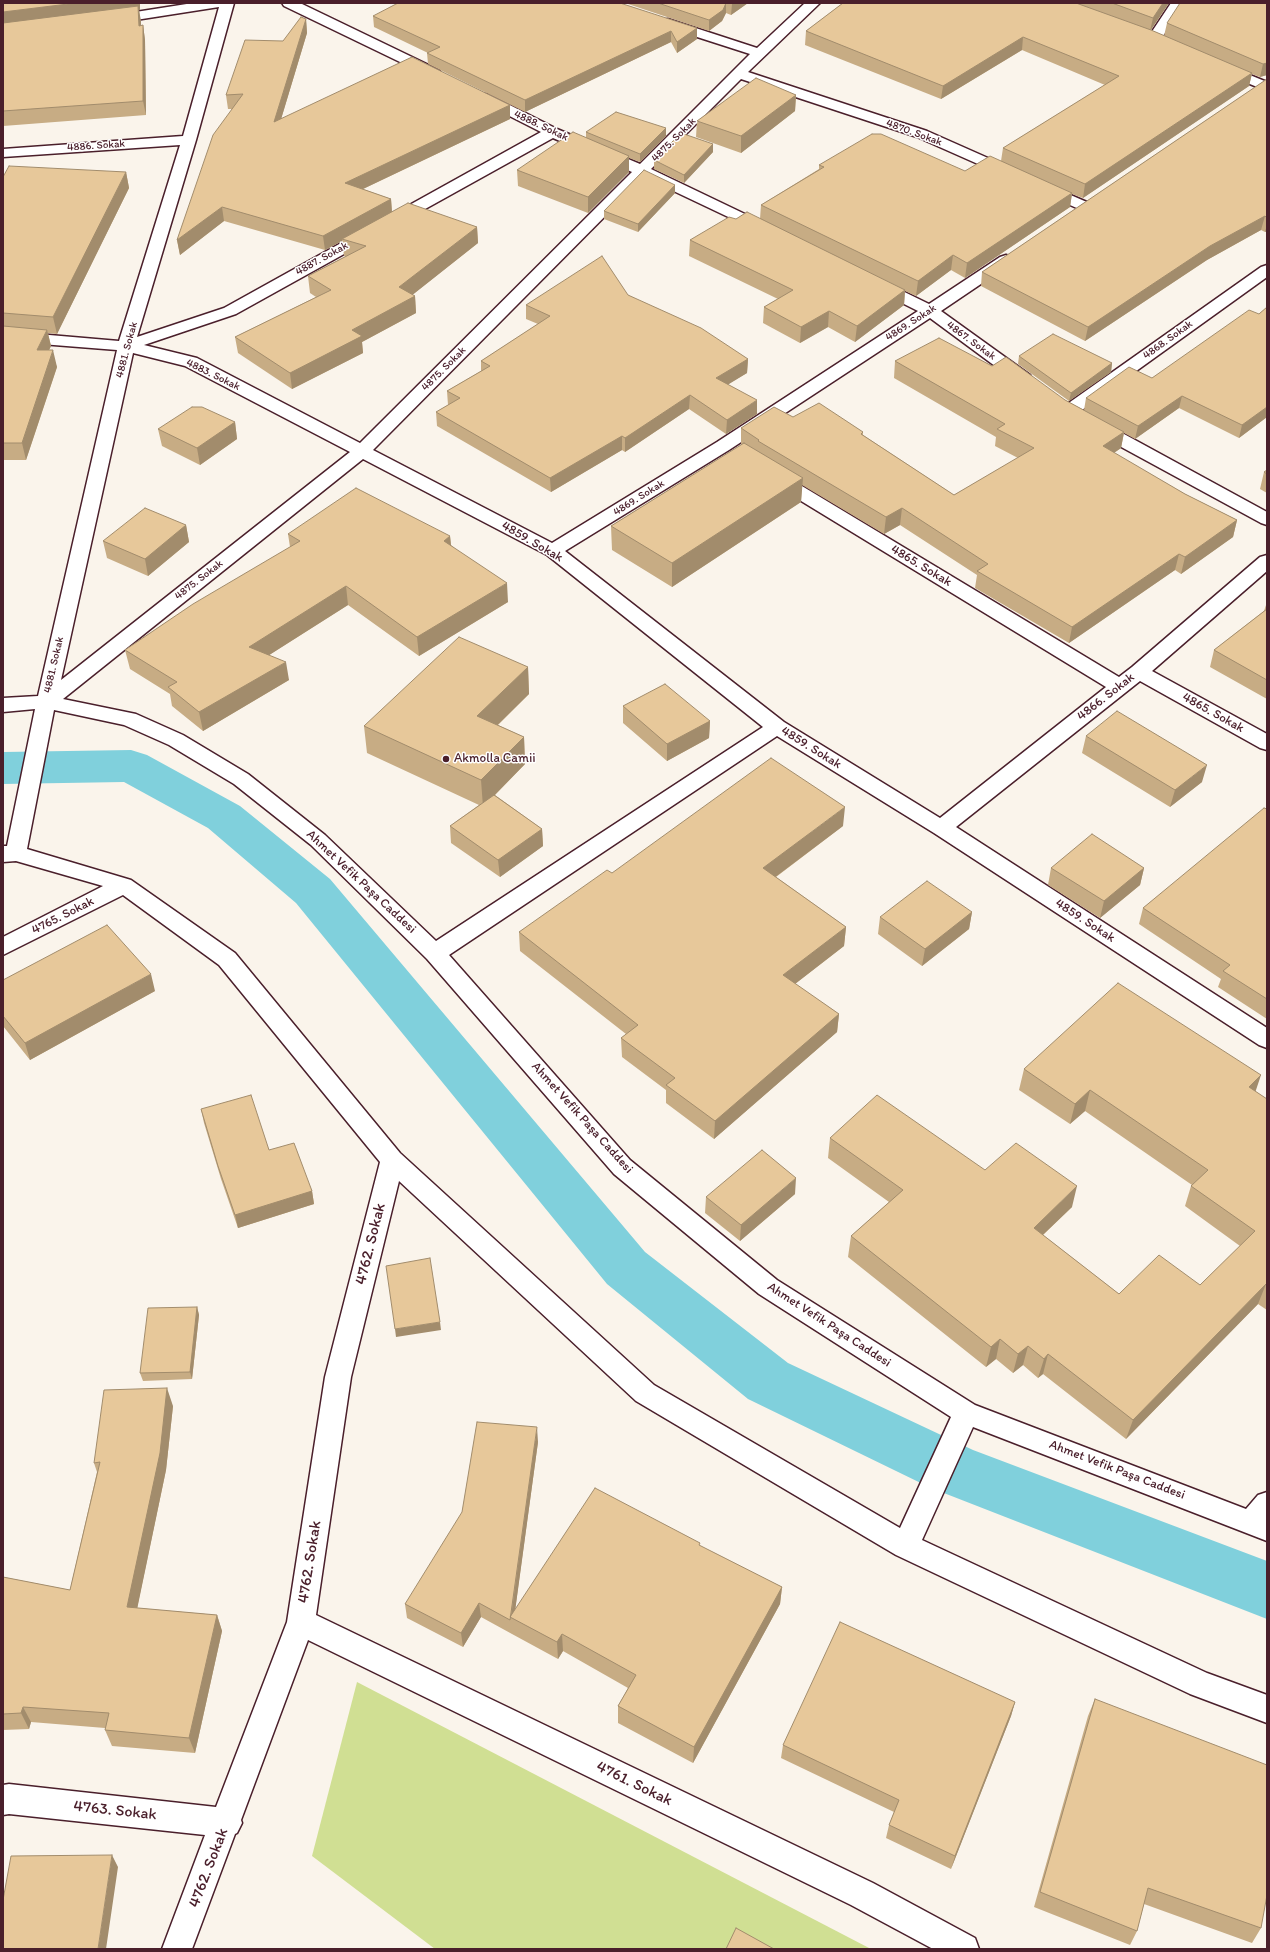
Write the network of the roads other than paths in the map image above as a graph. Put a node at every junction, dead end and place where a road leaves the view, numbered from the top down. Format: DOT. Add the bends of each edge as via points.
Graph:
graph roads {
  1 [pos="219,3"];
  2 [pos="227,3"];
  3 [pos="289,3"];
  4 [pos="813,3"];
  5 [pos="1178,3"];
  6 [pos="657,20"];
  7 [pos="94,22"];
  8 [pos="1140,34"];
  9 [pos="1154,39"];
  10 [pos="1169,45"];
  11 [pos="759,53"];
  12 [pos="1212,63"];
  13 [pos="739,74"];
  14 [pos="444,78"];
  15 [pos="1262,86"];
  16 [pos="471,91"];
  17 [pos="552,132"];
  18 [pos="189,140"];
  19 [pos="3,153"];
  20 [pos="643,171"];
  21 [pos="1084,206"];
  22 [pos="783,237"];
  23 [pos="1020,250"];
  24 [pos="1267,270"];
  25 [pos="867,280"];
  26 [pos="930,311"];
  27 [pos="3,336"];
  28 [pos="126,346"];
  29 [pos="1038,388"];
  30 [pos="362,451"];
  31 [pos="764,470"];
  32 [pos="1267,520"];
  33 [pos="553,550"];
  34 [pos="1267,561"];
  35 [pos="1139,672"];
  36 [pos="1118,686"];
  37 [pos="46,702"];
  38 [pos="3,704"];
  39 [pos="777,727"];
  40 [pos="1267,743"];
  41 [pos="941,828"];
  42 [pos="10,854"];
  43 [pos="124,885"];
  44 [pos="3,947"];
  45 [pos="435,953"];
  46 [pos="1267,1039"];
  47 [pos="392,1160"];
  48 [pos="966,1413"];
  49 [pos="1262,1518"];
  50 [pos="906,1546"];
  51 [pos="302,1622"];
  52 [pos="1267,1709"];
  53 [pos="3,1800"];
  54 [pos="227,1823"];
  55 [pos="177,1949"];
  56 [pos="964,1949"];
  1 -- 7 [label="street"];
  2 -- 18 [label="street, 4881. Sokak"];
  3 -- 14 [label="street"];
  4 -- 11 [label="street, 4875. Sokak"];
  5 -- 9 [label="street"];
  6 -- 11 [label="street"];
  8 -- 9 [label="street"];
  9 -- 10 [label="street"];
  11 -- 13 [label="street, 4875. Sokak"];
  12 -- 15 [label="street"];
  13 -- 20 [label="street, 4875. Sokak"];
  13 -- 21 [label="street, 4870. Sokak" via="922,134"];
  16 -- 17 [label="street, 4888. Sokak"];
  17 -- 20 [label="street, 4888. Sokak"];
  17 -- 28 [label="street, 4887. Sokak" via="230,310"];
  18 -- 19 [label="street, 4886. Sokak"];
  18 -- 28 [label="street, 4881. Sokak"];
  20 -- 22 [label="street"];
  20 -- 30 [label="street, 4875. Sokak"];
  23 -- 26 [label="street, 4869. Sokak"];
  24 -- 32 [label="street, 4868. Sokak" via="1063,406"];
  25 -- 26 [label="street, 4867. Sokak"];
  26 -- 29 [label="street, 4867. Sokak"];
  26 -- 33 [label="street, 4869. Sokak" via="730,450"];
  27 -- 28 [label="street, 4883. Sokak"];
  28 -- 30 [label="street, 4883. Sokak" via="191,362"];
  28 -- 37 [label="street, 4881. Sokak"];
  30 -- 33 [label="street, 4859. Sokak"];
  30 -- 37 [label="street, 4875. Sokak"];
  31 -- 36 [label="street, 4865. Sokak"];
  33 -- 39 [label="street, 4859. Sokak"];
  34 -- 35 [label="street, 4866. Sokak"];
  35 -- 36 [label="street, 4866. Sokak"];
  35 -- 40 [label="street, 4865. Sokak"];
  36 -- 41 [label="street, 4866. Sokak"];
  37 -- 38 [label="street, Ahmet Vefik Paşa Caddesi"];
  37 -- 42 [label="street, 4881. Sokak" via="26,804"];
  37 -- 45 [label="street, Ahmet Vefik Paşa Caddesi" via="129,719 176,740 241,779 318,840"];
  39 -- 41 [label="street, 4859. Sokak"];
  39 -- 45 [label="street"];
  41 -- 46 [label="street, 4859. Sokak"];
  42 -- 43 [label="street"];
  43 -- 44 [label="street, 4765. Sokak"];
  43 -- 47 [label="street" via="227,959"];
  45 -- 48 [label="street, Ahmet Vefik Paşa Caddesi" via="622,1167 768,1287"];
  47 -- 50 [label="street" via="645,1392"];
  47 -- 51 [label="street, 4762. Sokak" via="338,1377"];
  48 -- 49 [label="street, Ahmet Vefik Paşa Caddesi"];
  48 -- 50 [label="street"];
  50 -- 52 [label="street" via="1200,1684"];
  51 -- 54 [label="street, 4762. Sokak"];
  51 -- 56 [label="street, 4761. Sokak" via="862,1894"];
  53 -- 54 [label="street, 4763. Sokak"];
  54 -- 55 [label="street, 4762. Sokak"];
}
